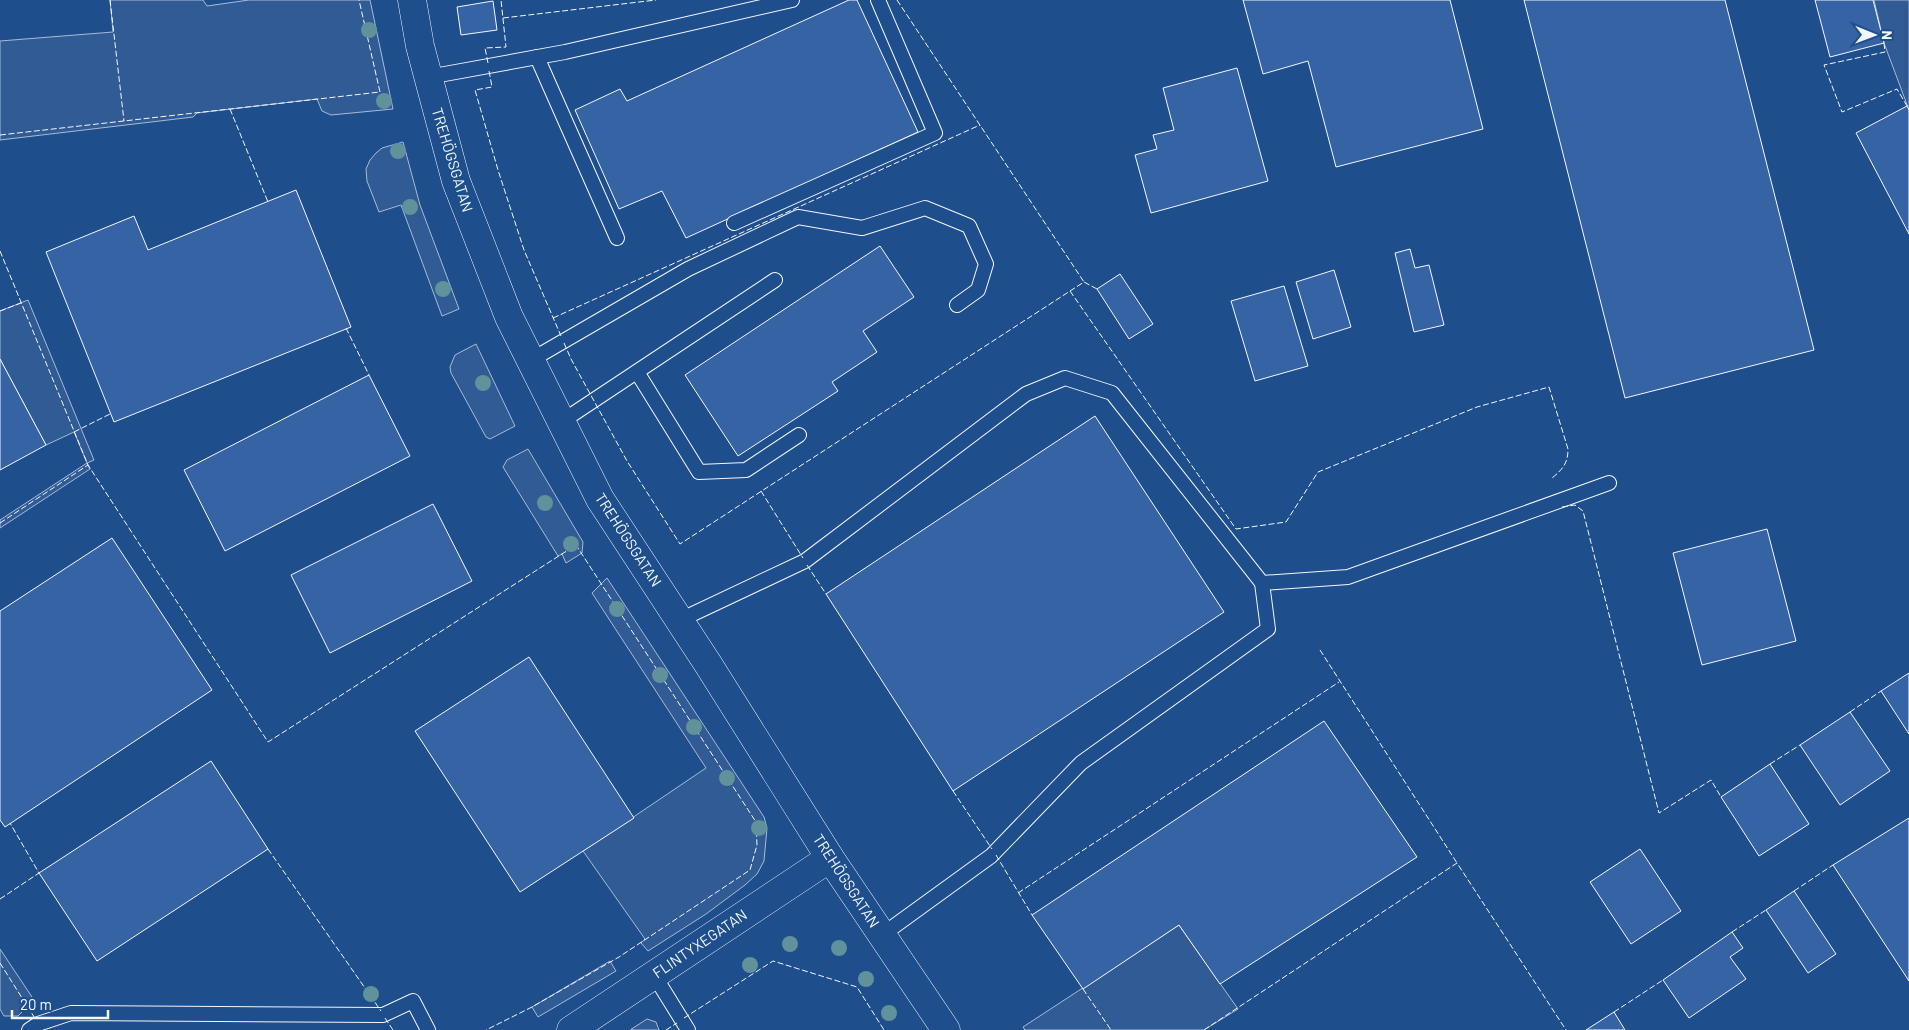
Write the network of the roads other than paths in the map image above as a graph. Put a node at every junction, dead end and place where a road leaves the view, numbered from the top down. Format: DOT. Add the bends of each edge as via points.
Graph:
graph roads {
  1 [pos="412,0"];
  2 [pos="792,0"];
  3 [pos="878,0"];
  4 [pos="538,57"];
  5 [pos="428,77"];
  6 [pos="734,223"];
  7 [pos="618,238"];
  8 [pos="775,280"];
  9 [pos="957,306"];
  10 [pos="531,360"];
  11 [pos="637,372"];
  12 [pos="562,422"];
  13 [pos="799,435"];
  14 [pos="1610,483"];
  15 [pos="1262,584"];
  16 [pos="680,620"];
  17 [pos="830,858"];
  18 [pos="882,935"];
  19 [pos="654,975"];
  20 [pos="29,1030"];
  21 [pos="428,1030"];
  22 [pos="571,1030"];
  23 [pos="688,1030"];
  24 [pos="946,1030"];
  1 -- 5 [label="street, TREHÖGSGATAN"];
  2 -- 4 [label="lane"];
  3 -- 6 [label="lane" via="934,133"];
  4 -- 5 [label="lane"];
  4 -- 7 [label="lane"];
  5 -- 10 [label="street, TREHÖGSGATAN" via="456,181 509,317"];
  8 -- 11 [label="lane"];
  9 -- 10 [label="lane" via="978,290 986,264 969,226 925,208 862,228 798,217 688,269"];
  10 -- 12 [label="street, TREHÖGSGATAN"];
  11 -- 12 [label="lane"];
  11 -- 13 [label="lane" via="699,472 746,470"];
  12 -- 16 [label="street, TREHÖGSGATAN" via="600,499"];
  14 -- 15 [label="lane" via="1348,577"];
  15 -- 16 [label="lane" via="1112,392 1065,378 1026,394 805,561"];
  15 -- 18 [label="lane" via="1268,629 1081,763 991,856"];
  16 -- 17 [label="street, TREHÖGSGATAN"];
  17 -- 18 [label="street, TREHÖGSGATAN"];
  17 -- 19 [label="street, FLINTYXEGATAN"];
  18 -- 24 [label="street, TREHÖGSGATAN"];
  19 -- 22 [label="street, FLINTYXEGATAN"];
  19 -- 23 [label="lane"];
  20 -- 21 [label="lane" via="71,1013 383,1015 413,1001"];
}
